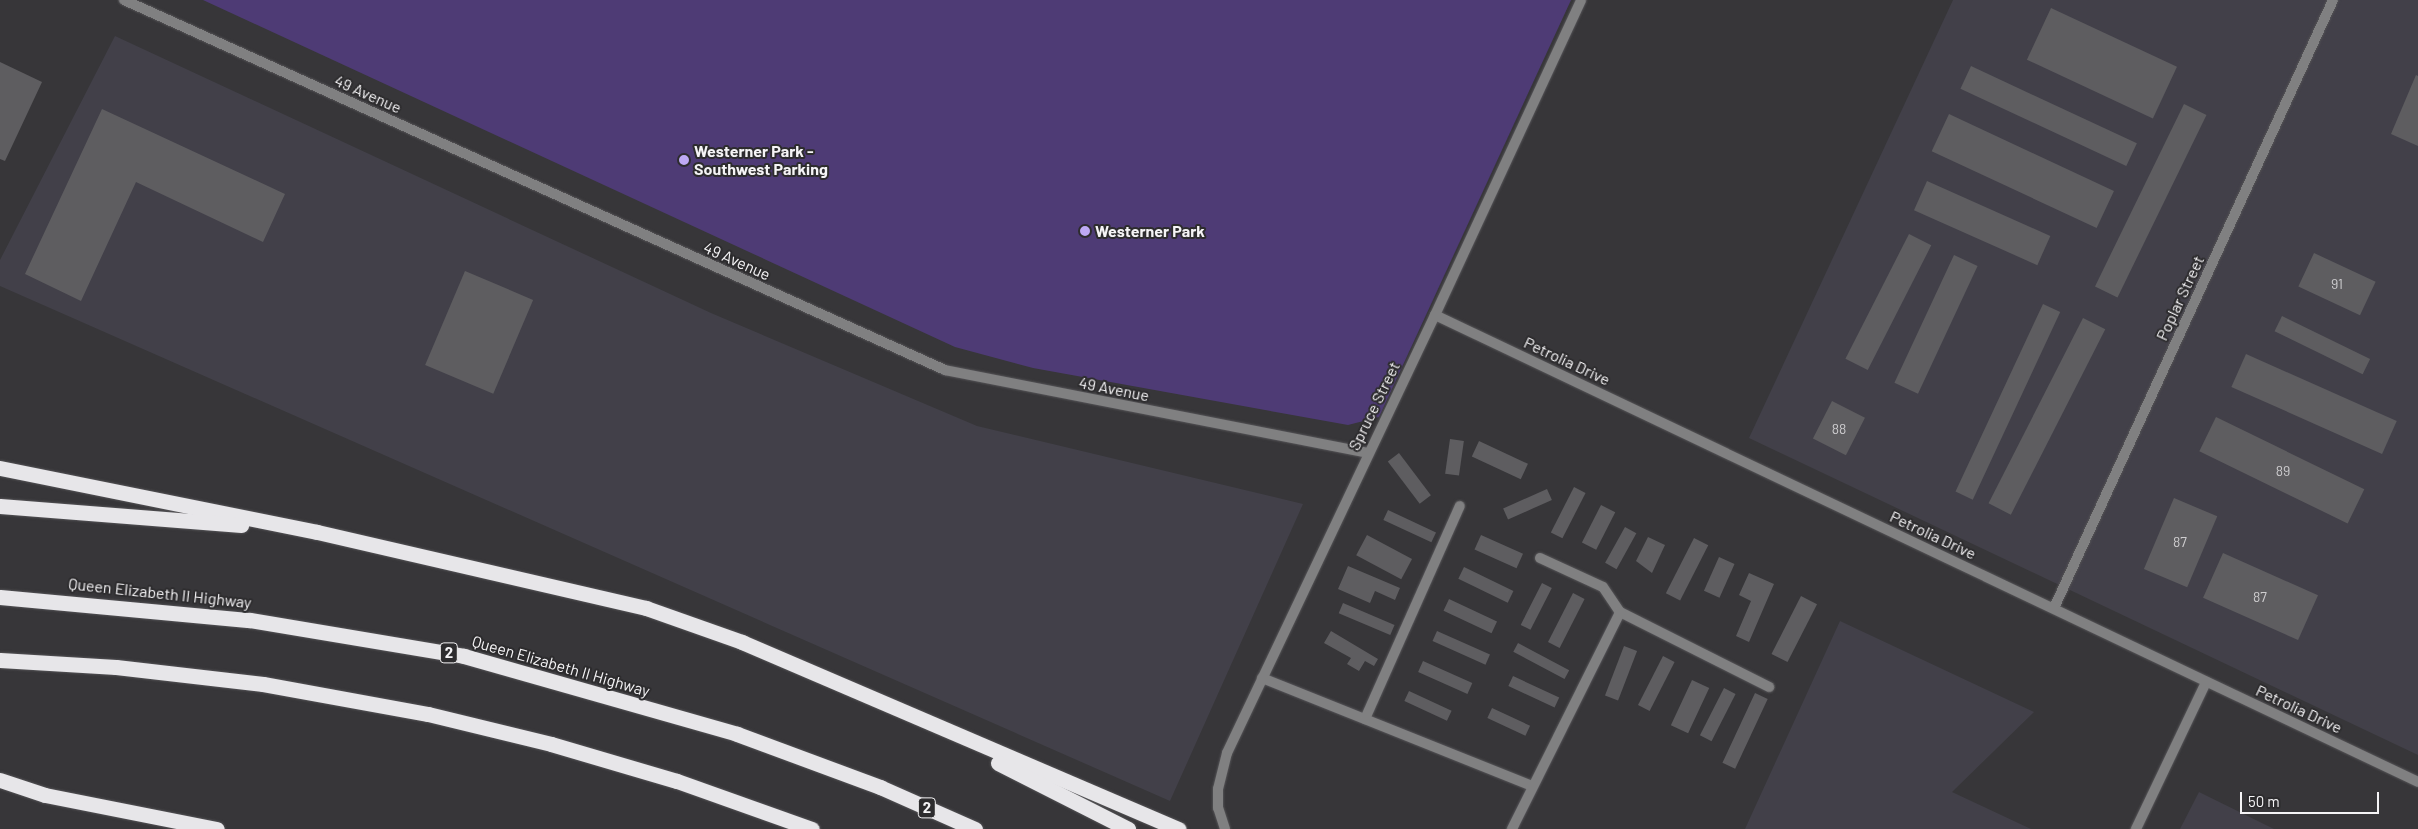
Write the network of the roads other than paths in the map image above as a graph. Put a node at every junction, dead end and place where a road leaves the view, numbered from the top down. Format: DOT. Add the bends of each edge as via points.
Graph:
graph roads {
  1 [pos="124,0"];
  2 [pos="1581,0"];
  3 [pos="2333,0"];
  4 [pos="1435,316"];
  5 [pos="1368,453"];
  6 [pos="0,468"];
  7 [pos="0,506"];
  8 [pos="1460,506"];
  9 [pos="317,532"];
  10 [pos="1540,558"];
  11 [pos="0,597"];
  12 [pos="2054,608"];
  13 [pos="1620,612"];
  14 [pos="0,660"];
  15 [pos="1262,678"];
  16 [pos="2206,682"];
  17 [pos="1769,687"];
  18 [pos="903,713"];
  19 [pos="1365,718"];
  20 [pos="0,780"];
  21 [pos="2418,782"];
  22 [pos="1532,786"];
  23 [pos="217,829"];
  24 [pos="812,829"];
  25 [pos="975,829"];
  26 [pos="1128,829"];
  27 [pos="1179,829"];
  28 [pos="1225,829"];
  29 [pos="1512,829"];
  30 [pos="2136,829"];
  1 -- 5 [label="street, 49 Avenue" via="945,370"];
  2 -- 4 [label="street, Spruce Street"];
  3 -- 12 [label="street, Poplar Street"];
  4 -- 5 [label="street, Spruce Street"];
  4 -- 12 [label="street, Petrolia Drive"];
  5 -- 15 [label="street, Spruce Street"];
  6 -- 9 [label="highway"];
  7 -- 9 [label="highway"];
  8 -- 19 [label="street"];
  9 -- 18 [label="highway" via="646,608 742,642"];
  10 -- 13 [label="street" via="1603,587"];
  11 -- 25 [label="highway, Queen Elizabeth II Highway / 2" via="250,620 464,656 737,734 880,787"];
  12 -- 16 [label="street, Petrolia Drive"];
  13 -- 17 [label="street"];
  13 -- 22 [label="street"];
  14 -- 24 [label="highway" via="116,666 263,684 428,714 551,744 677,781"];
  15 -- 19 [label="street"];
  15 -- 28 [label="street, Spruce Street" via="1227,753 1218,789 1220,819"];
  16 -- 21 [label="street, Petrolia Drive"];
  16 -- 30 [label="street"];
  18 -- 26 [label="highway"];
  18 -- 27 [label="highway"];
  19 -- 22 [label="street"];
  20 -- 23 [label="highway" via="45,795"];
  22 -- 29 [label="street"];
}
